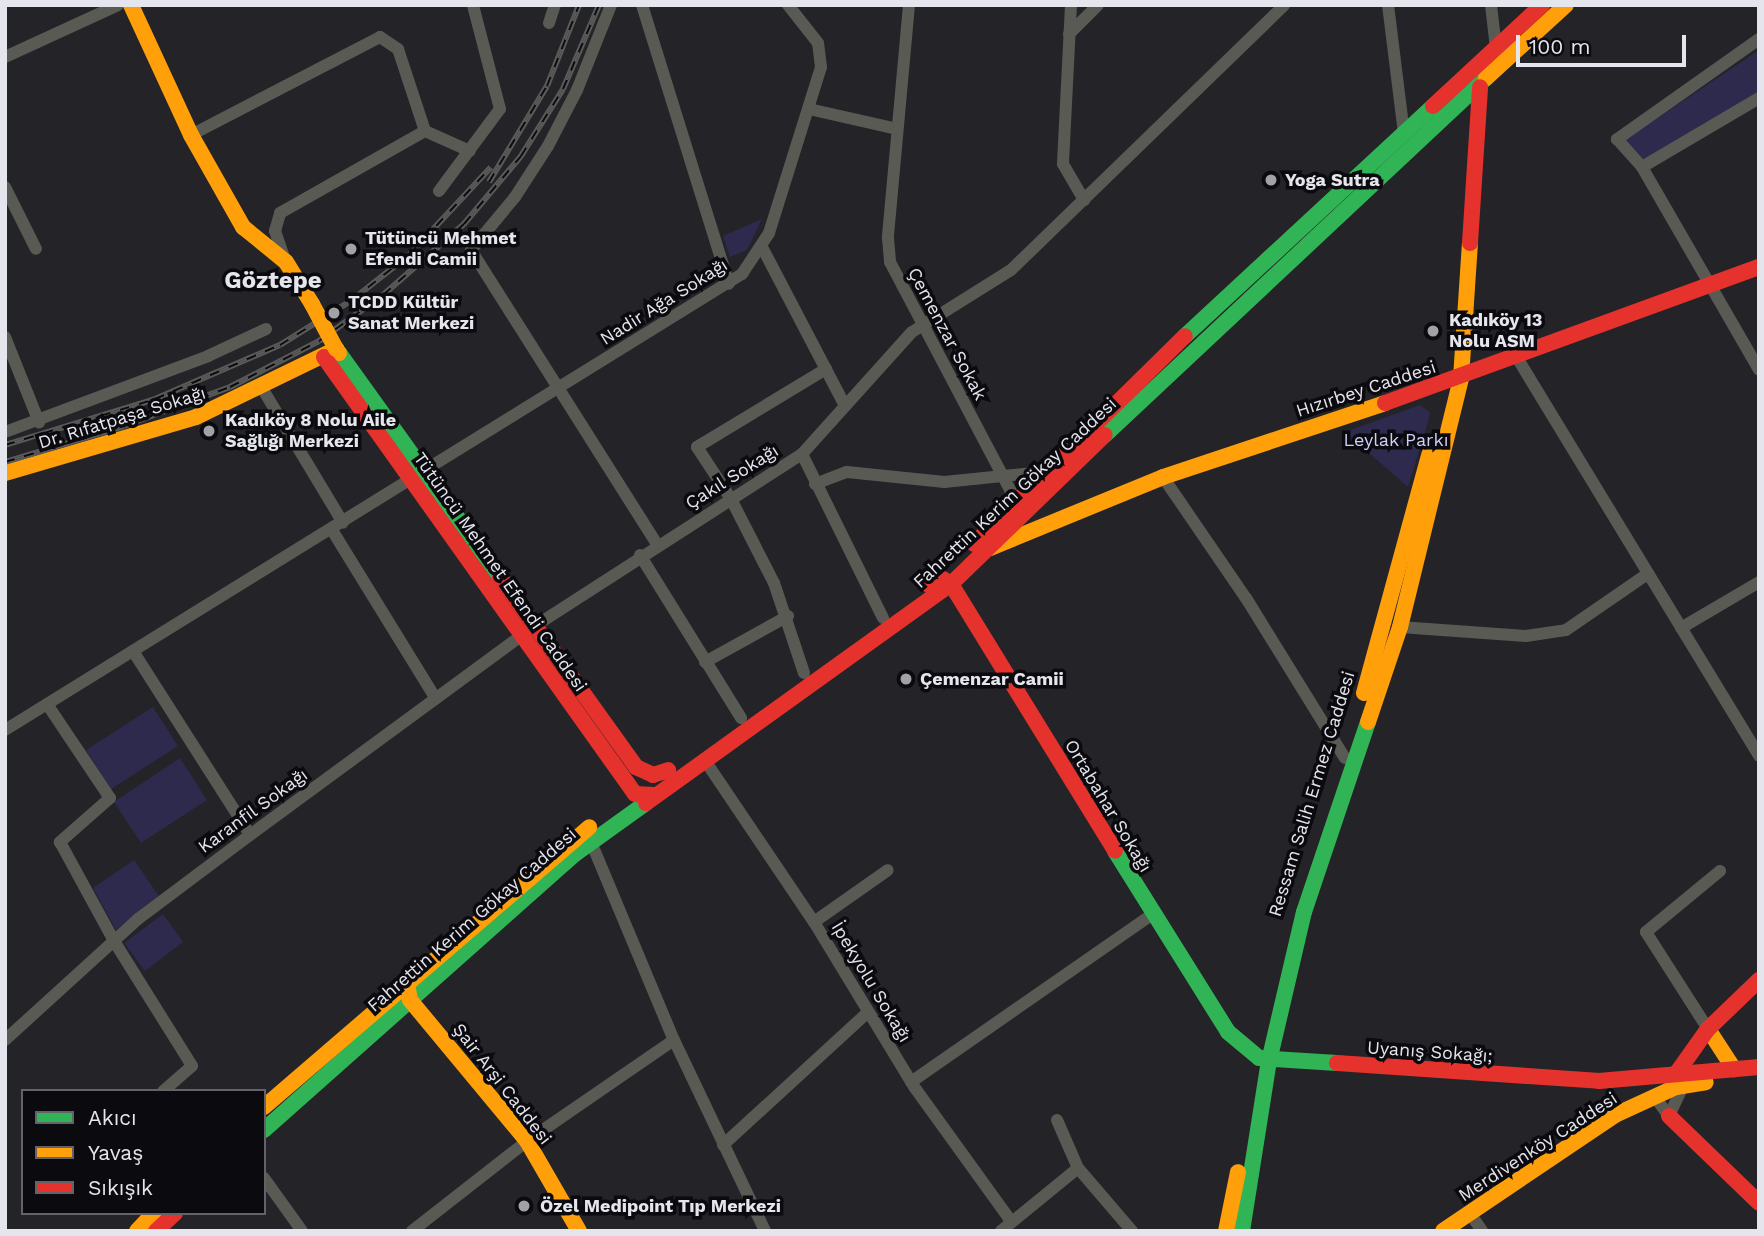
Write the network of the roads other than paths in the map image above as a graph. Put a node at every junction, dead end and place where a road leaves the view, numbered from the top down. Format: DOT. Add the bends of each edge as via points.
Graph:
graph roads {
  1 [pos="118,5"];
  2 [pos="131,5"];
  3 [pos="473,5"];
  4 [pos="555,5"];
  5 [pos="611,5"];
  6 [pos="642,5"];
  7 [pos="788,5"];
  8 [pos="909,5"];
  9 [pos="1071,5"];
  10 [pos="1098,5"];
  11 [pos="1284,5"];
  12 [pos="1388,5"];
  13 [pos="1491,5"];
  14 [pos="1542,5"];
  15 [pos="1566,5"];
  16 [pos="549,23"];
  17 [pos="1069,34"];
  18 [pos="1759,39"];
  19 [pos="1496,48"];
  20 [pos="5,57"];
  21 [pos="1480,87"];
  22 [pos="1759,98"];
  23 [pos="1461,105"];
  24 [pos="1434,106"];
  25 [pos="809,108"];
  26 [pos="897,130"];
  27 [pos="425,131"];
  28 [pos="1404,133"];
  29 [pos="191,135"];
  30 [pos="470,152"];
  31 [pos="1477,152"];
  32 [pos="1642,167"];
  33 [pos="5,187"];
  34 [pos="439,191"];
  35 [pos="1084,200"];
  36 [pos="762,247"];
  37 [pos="36,249"];
  38 [pos="286,262"];
  39 [pos="1759,267"];
  40 [pos="729,284"];
  41 [pos="1707,285"];
  42 [pos="920,326"];
  43 [pos="266,329"];
  44 [pos="5,337"];
  45 [pos="330,353"];
  46 [pos="1517,356"];
  47 [pos="826,369"];
  48 [pos="1759,370"];
  49 [pos="1461,377"];
  50 [pos="262,388"];
  51 [pos="558,389"];
  52 [pos="844,404"];
  53 [pos="39,422"];
  54 [pos="5,432"];
  55 [pos="802,454"];
  56 [pos="1054,462"];
  57 [pos="5,473"];
  58 [pos="1005,475"];
  59 [pos="418,477"];
  60 [pos="1163,477"];
  61 [pos="815,484"];
  62 [pos="731,499"];
  63 [pos="1016,500"];
  64 [pos="338,527"];
  65 [pos="657,544"];
  66 [pos="986,550"];
  67 [pos="640,555"];
  68 [pos="1646,575"];
  69 [pos="1759,582"];
  70 [pos="951,584"];
  71 [pos="929,585"];
  72 [pos="788,617"];
  73 [pos="883,618"];
  74 [pos="535,626"];
  75 [pos="1401,626"];
  76 [pos="1681,628"];
  77 [pos="521,636"];
  78 [pos="134,652"];
  79 [pos="705,662"];
  80 [pos="804,673"];
  81 [pos="436,699"];
  82 [pos="47,704"];
  83 [pos="741,718"];
  84 [pos="5,730"];
  85 [pos="1759,756"];
  86 [pos="1348,758"];
  87 [pos="704,759"];
  88 [pos="668,770"];
  89 [pos="635,794"];
  90 [pos="654,795"];
  91 [pos="250,835"];
  92 [pos="591,842"];
  93 [pos="888,870"];
  94 [pos="1720,871"];
  95 [pos="1151,915"];
  96 [pos="814,922"];
  97 [pos="114,941"];
  98 [pos="425,965"];
  99 [pos="1759,980"];
  100 [pos="410,1000"];
  101 [pos="867,1012"];
  102 [pos="1708,1029"];
  103 [pos="5,1040"];
  104 [pos="674,1040"];
  105 [pos="1264,1059"];
  106 [pos="1759,1068"];
  107 [pos="1734,1069"];
  108 [pos="1599,1081"];
  109 [pos="911,1082"];
  110 [pos="1678,1082"];
  111 [pos="165,1089"];
  112 [pos="1655,1097"];
  113 [pos="266,1105"];
  114 [pos="1615,1115"];
  115 [pos="1669,1116"];
  116 [pos="1057,1120"];
  117 [pos="266,1128"];
  118 [pos="527,1141"];
  119 [pos="723,1145"];
  120 [pos="1078,1168"];
  121 [pos="266,1181"];
  122 [pos="1759,1203"];
  123 [pos="1471,1214"];
  124 [pos="152,1215"];
  125 [pos="173,1215"];
  126 [pos="1011,1221"];
  127 [pos="137,1231"];
  128 [pos="156,1231"];
  129 [pos="302,1231"];
  130 [pos="411,1231"];
  131 [pos="579,1231"];
  132 [pos="765,1231"];
  133 [pos="1001,1231"];
  134 [pos="1132,1231"];
  135 [pos="1226,1231"];
  136 [pos="1242,1231"];
  137 [pos="1443,1231"];
  138 [pos="1482,1231"];
  1 -- 20 [label="street"];
  2 -- 29 [label="main road"];
  3 -- 30 [label="street" via="500,109"];
  4 -- 16 [label="street"];
  5 -- 51 [label="street" via="556,133 523,186 471,250"];
  6 -- 40 [label="street"];
  7 -- 25 [label="street, Nadir Ağa Sokağı" via="821,50"];
  8 -- 26 [label="street, Çemenzar Sokak"];
  9 -- 17 [label="street"];
  10 -- 17 [label="street"];
  11 -- 35 [label="street, Çakıl Sokağı"];
  12 -- 28 [label="street"];
  13 -- 19 [label="street"];
  14 -- 19 [label="main road, Fahrettin Kerim Gökay Caddesi"];
  15 -- 21 [label="main road, Fahrettin Kerim Gökay Caddesi"];
  17 -- 35 [label="street" via="1063,164"];
  18 -- 32 [label="street" via="1617,139"];
  19 -- 24 [label="main road, Fahrettin Kerim Gökay Caddesi"];
  21 -- 23 [label="main road, Fahrettin Kerim Gökay Caddesi"];
  21 -- 31 [label="main road"];
  22 -- 32 [label="street"];
  23 -- 24 [label="main road"];
  23 -- 31 [label="main road" via="1472,120"];
  23 -- 66 [label="main road, Fahrettin Kerim Gökay Caddesi" via="1267,279"];
  24 -- 28 [label="main road, Fahrettin Kerim Gökay Caddesi"];
  25 -- 26 [label="street"];
  25 -- 36 [label="street, Nadir Ağa Sokağı"];
  26 -- 42 [label="street, Çemenzar Sokak" via="888,252"];
  27 -- 29 [label="street" via="397,48 380,37"];
  27 -- 30 [label="street"];
  27 -- 38 [label="street" via="279,213 275,232"];
  28 -- 56 [label="main road, Fahrettin Kerim Gökay Caddesi"];
  29 -- 38 [label="main road" via="243,226"];
  30 -- 34 [label="street"];
  31 -- 49 [label="main road, Ressam Salih Ermez Caddesi"];
  32 -- 41 [label="street"];
  33 -- 37 [label="street"];
  35 -- 42 [label="street, Çakıl Sokağı" via="1000,278"];
  36 -- 40 [label="street, Nadir Ağa Sokağı"];
  36 -- 47 [label="street"];
  38 -- 45 [label="main road, Tütüncü Mehmet Efendi Caddesi, bridge" via="312,304"];
  39 -- 41 [label="main road, Hızırbey Caddesi"];
  40 -- 51 [label="street, Nadir Ağa Sokağı"];
  41 -- 46 [label="main road, Hızırbey Caddesi"];
  41 -- 48 [label="street"];
  42 -- 52 [label="street, Çakıl Sokağı"];
  42 -- 58 [label="street, Çemenzar Sokak"];
  43 -- 53 [label="street"];
  44 -- 53 [label="street"];
  45 -- 50 [label="main road, Dr. Rıfatpaşa Sokağı"];
  45 -- 59 [label="main road, Tütüncü Mehmet Efendi Caddesi"];
  46 -- 49 [label="main road, Hızırbey Caddesi"];
  46 -- 68 [label="street"];
  47 -- 52 [label="street"];
  47 -- 62 [label="street" via="696,447"];
  49 -- 60 [label="main road, Hızırbey Caddesi"];
  49 -- 75 [label="main road, Ressam Salih Ermez Caddesi"];
  49 -- 86 [label="main road, Ressam Salih Ermez Caddesi" via="1441,408"];
  50 -- 57 [label="main road, Dr. Rıfatpaşa Sokağı" via="155,431"];
  50 -- 64 [label="street"];
  51 -- 59 [label="street, Nadir Ağa Sokağı"];
  51 -- 65 [label="street"];
  52 -- 55 [label="street, Çakıl Sokağı"];
  53 -- 54 [label="street"];
  55 -- 61 [label="street"];
  55 -- 62 [label="street, Çakıl Sokağı"];
  56 -- 58 [label="street" via="1035,472"];
  56 -- 63 [label="main road, Fahrettin Kerim Gökay Caddesi"];
  58 -- 61 [label="street" via="944,482 847,472"];
  58 -- 63 [label="street, Çemenzar Sokak"];
  59 -- 64 [label="street, Nadir Ağa Sokağı"];
  59 -- 74 [label="main road, Tütüncü Mehmet Efendi Caddesi"];
  59 -- 77 [label="main road, Tütüncü Mehmet Efendi Caddesi"];
  60 -- 66 [label="main road, Hızırbey Caddesi"];
  60 -- 86 [label="street"];
  61 -- 73 [label="street"];
  62 -- 65 [label="street, Çakıl Sokağı"];
  62 -- 72 [label="street"];
  63 -- 71 [label="main road, Fahrettin Kerim Gökay Caddesi"];
  64 -- 78 [label="street, Nadir Ağa Sokağı"];
  64 -- 81 [label="street"];
  65 -- 67 [label="street, Çakıl Sokağı"];
  66 -- 70 [label="main road, Fahrettin Kerim Gökay Caddesi"];
  67 -- 74 [label="street, Çakıl Sokağı"];
  67 -- 79 [label="street"];
  68 -- 75 [label="street" via="1566,630 1527,636"];
  68 -- 76 [label="street"];
  69 -- 76 [label="street"];
  70 -- 71 [label="main road" via="943,579"];
  70 -- 87 [label="main road, Fahrettin Kerim Gökay Caddesi"];
  70 -- 95 [label="main road, Ortabahar Sokağı"];
  71 -- 73 [label="main road, Fahrettin Kerim Gökay Caddesi"];
  72 -- 79 [label="street"];
  72 -- 80 [label="street"];
  73 -- 80 [label="main road, Fahrettin Kerim Gökay Caddesi"];
  74 -- 77 [label="street, Karanfil Sokağı"];
  74 -- 88 [label="main road, Tütüncü Mehmet Efendi Caddesi" via="636,767 653,775"];
  75 -- 86 [label="main road, Ressam Salih Ermez Caddesi"];
  76 -- 85 [label="street"];
  77 -- 81 [label="street, Karanfil Sokağı"];
  77 -- 89 [label="main road, Tütüncü Mehmet Efendi Caddesi"];
  78 -- 82 [label="street, Nadir Ağa Sokağı"];
  78 -- 91 [label="street"];
  79 -- 83 [label="street"];
  80 -- 83 [label="main road, Fahrettin Kerim Gökay Caddesi"];
  81 -- 91 [label="street, Karanfil Sokağı"];
  82 -- 84 [label="street, Nadir Ağa Sokağı"];
  82 -- 97 [label="street" via="110,798 60,842"];
  83 -- 88 [label="main road, Fahrettin Kerim Gökay Caddesi"];
  86 -- 105 [label="main road, Ressam Salih Ermez Caddesi" via="1296,910"];
  87 -- 90 [label="main road, Fahrettin Kerim Gökay Caddesi"];
  87 -- 96 [label="street, İpekyolu Sokağı"];
  88 -- 89 [label="main road, Fahrettin Kerim Gökay Caddesi"];
  89 -- 90 [label="main road"];
  89 -- 98 [label="main road, Fahrettin Kerim Gökay Caddesi" via="546,860"];
  90 -- 92 [label="main road, Fahrettin Kerim Gökay Caddesi"];
  91 -- 97 [label="street, Karanfil Sokağı"];
  92 -- 100 [label="main road, Fahrettin Kerim Gökay Caddesi" via="505,912"];
  92 -- 104 [label="street"];
  93 -- 96 [label="street"];
  94 -- 102 [label="street" via="1646,932"];
  95 -- 105 [label="main road, Ortabahar Sokağı" via="1228,1032"];
  95 -- 109 [label="street"];
  96 -- 101 [label="street, İpekyolu Sokağı"];
  97 -- 103 [label="street, Karanfil Sokağı"];
  97 -- 111 [label="street" via="192,1066"];
  98 -- 100 [label="main road" via="408,989"];
  98 -- 113 [label="main road, Fahrettin Kerim Gökay Caddesi"];
  99 -- 102 [label="main road"];
  100 -- 117 [label="main road, Fahrettin Kerim Gökay Caddesi"];
  100 -- 118 [label="main road, Şair Arşi Caddesi"];
  101 -- 109 [label="street, İpekyolu Sokağı"];
  101 -- 119 [label="street"];
  102 -- 107 [label="main road"];
  102 -- 110 [label="main road"];
  104 -- 118 [label="street"];
  104 -- 119 [label="street"];
  105 -- 108 [label="main road, Uyanış Sokağı;"];
  105 -- 135 [label="main road, Ressam Salih Ermez Caddesi"];
  105 -- 136 [label="main road, Ressam Salih Ermez Caddesi"];
  106 -- 107 [label="main road"];
  106 -- 110 [label="main road"];
  107 -- 110 [label="main road"];
  108 -- 110 [label="main road, Uyanış Sokağı;"];
  108 -- 114 [label="main road" via="1614,1092"];
  109 -- 126 [label="street, İpekyolu Sokağı"];
  110 -- 112 [label="main road, Merdivenköy Caddesi"];
  110 -- 115 [label="street"];
  112 -- 114 [label="main road, Merdivenköy Caddesi"];
  112 -- 115 [label="street"];
  114 -- 123 [label="main road, Merdivenköy Caddesi"];
  115 -- 122 [label="main road"];
  116 -- 120 [label="street"];
  118 -- 130 [label="street"];
  118 -- 131 [label="main road, Şair Arşi Caddesi"];
  119 -- 132 [label="street"];
  120 -- 126 [label="street"];
  120 -- 134 [label="street"];
  121 -- 129 [label="street"];
  123 -- 137 [label="main road, Merdivenköy Caddesi"];
  123 -- 138 [label="street"];
  124 -- 127 [label="main road"];
  125 -- 128 [label="main road"];
  126 -- 133 [label="street"];
}
